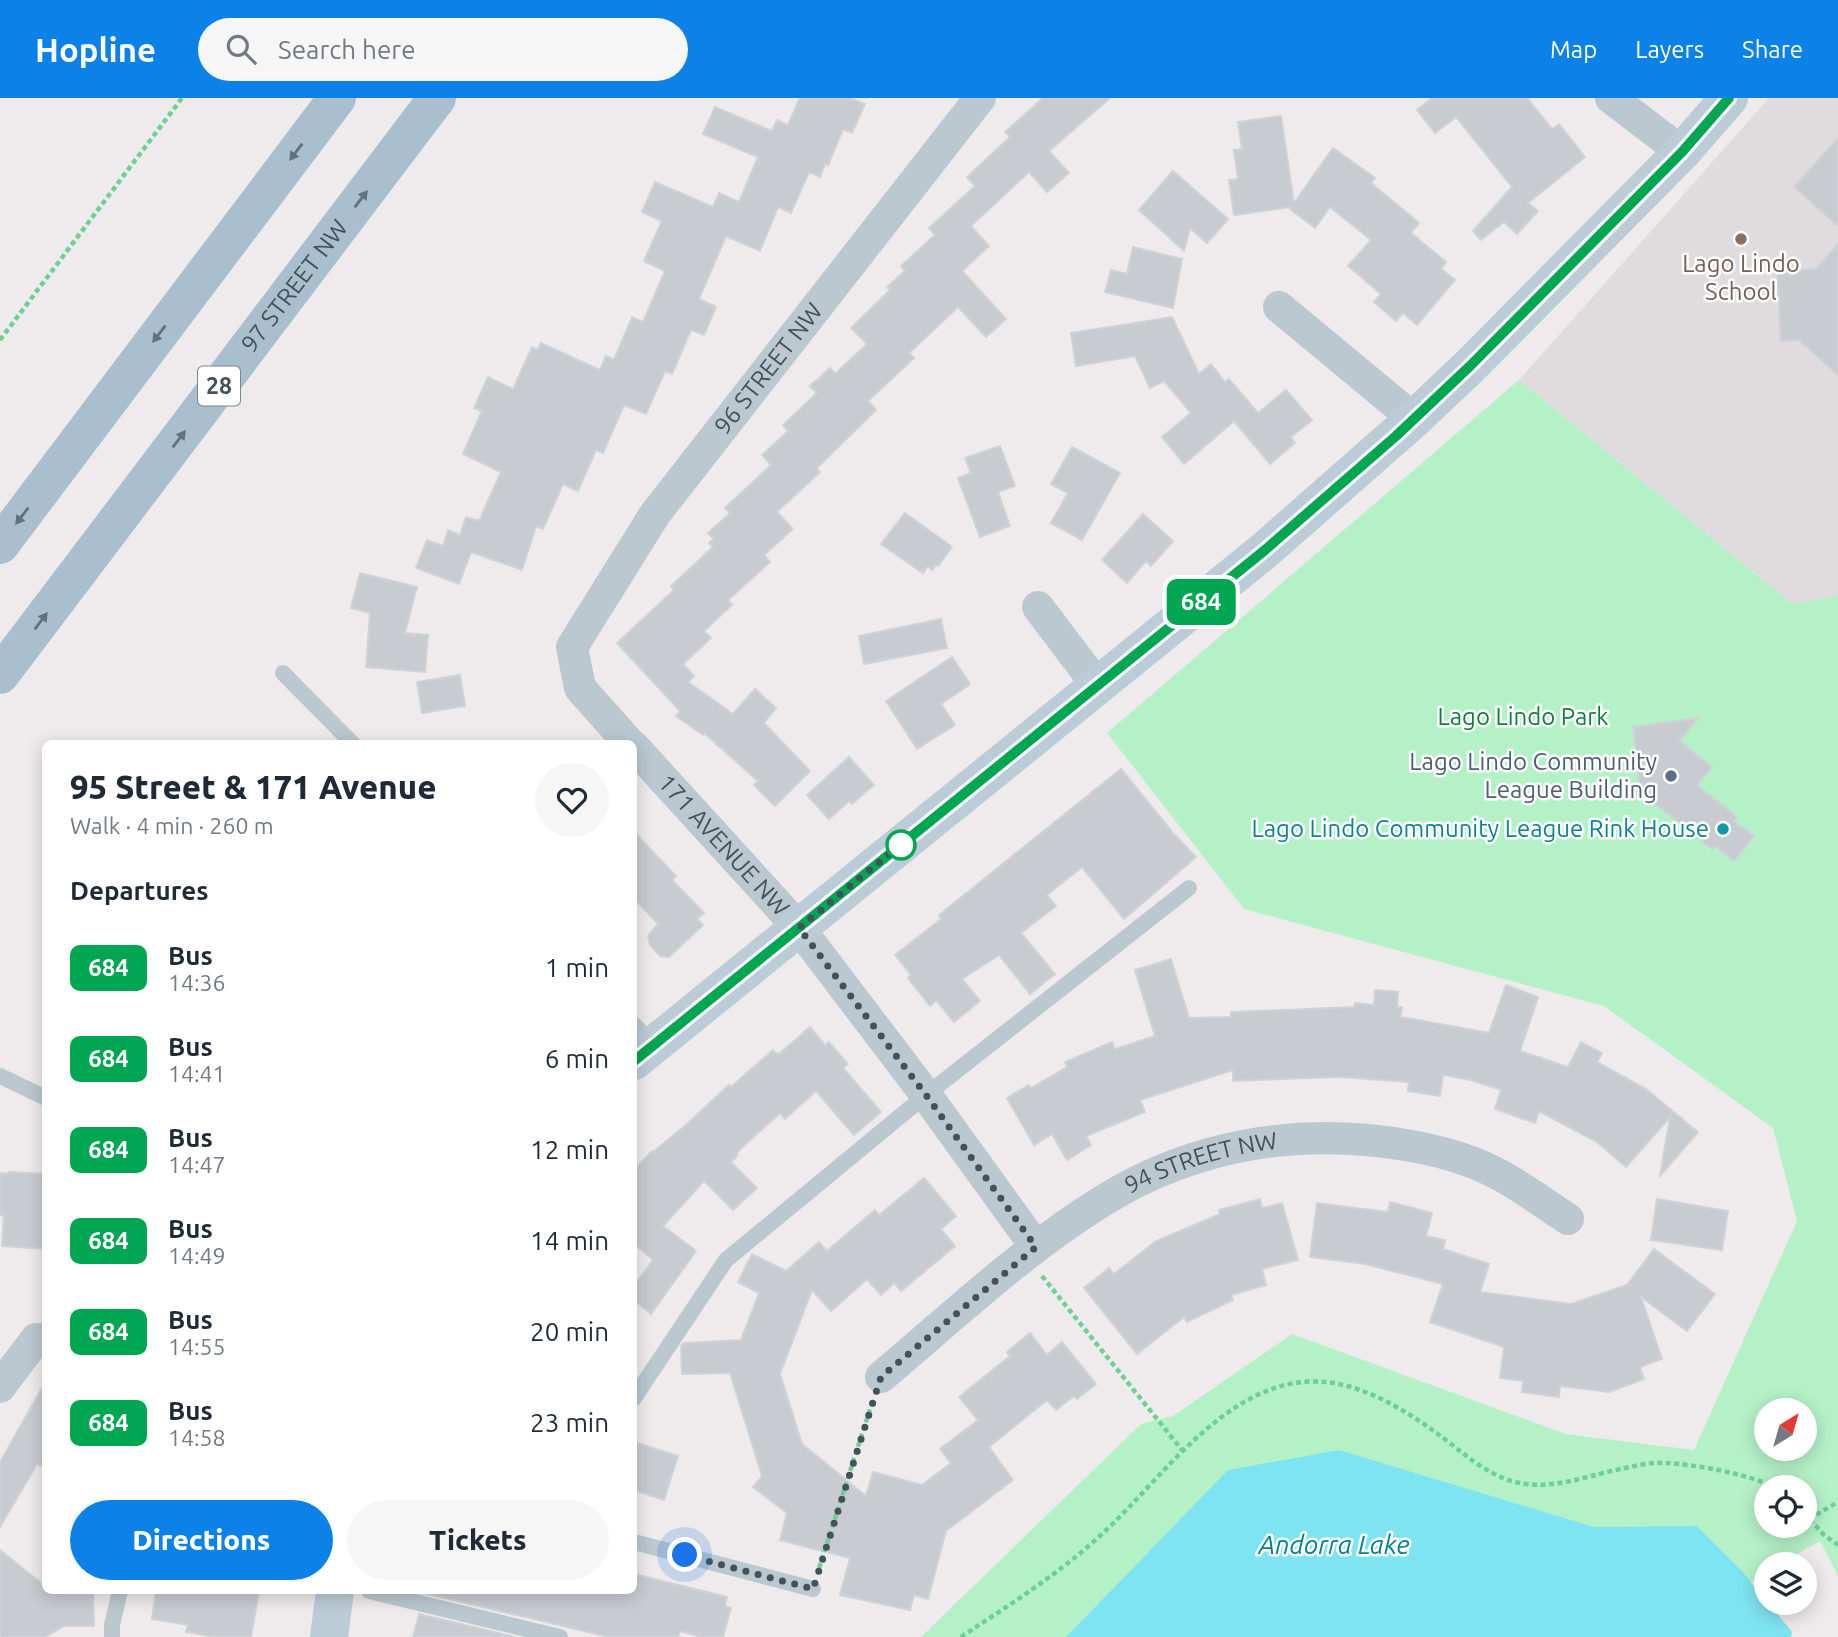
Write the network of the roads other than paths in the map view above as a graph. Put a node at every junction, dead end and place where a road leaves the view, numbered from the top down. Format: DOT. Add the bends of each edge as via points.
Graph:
graph roads {
  1 [pos="337,98"];
  2 [pos="438,98"];
  3 [pos="980,98"];
  4 [pos="1611,98"];
  5 [pos="1730,98"];
  6 [pos="1682,152"];
  7 [pos="1279,307"];
  8 [pos="1414,419"];
  9 [pos="0,545"];
  10 [pos="1038,607"];
  11 [pos="572,647"];
  12 [pos="283,673"];
  13 [pos="0,675"];
  14 [pos="1097,685"];
  15 [pos="349,740"];
  16 [pos="627,740"];
  17 [pos="637,751"];
  18 [pos="1189,888"];
  19 [pos="799,928"];
  20 [pos="640,1043"];
  21 [pos="0,1076"];
  22 [pos="926,1095"];
  23 [pos="42,1096"];
  24 [pos="1568,1219"];
  25 [pos="1036,1247"];
  26 [pos="42,1339"];
  27 [pos="881,1377"];
  28 [pos="0,1387"];
  29 [pos="637,1394"];
  30 [pos="637,1543"];
  31 [pos="813,1589"];
  32 [pos="119,1594"];
  33 [pos="335,1594"];
  34 [pos="381,1594"];
  35 [pos="112,1637"];
  36 [pos="329,1637"];
  37 [pos="559,1637"];
  1 -- 9 [label="main road, one-way"];
  13 -- 2 [label="main road, 97 STREET NW / 28, one-way"];
  3 -- 11 [label="street, 96 STREET NW" via="655,514"];
  4 -- 6 [label="street"];
  5 -- 6 [label="street"];
  6 -- 8 [label="street"];
  7 -- 8 [label="street"];
  8 -- 14 [label="street" via="1265,550"];
  10 -- 14 [label="street"];
  11 -- 16 [label="street, 171 AVENUE NW" via="580,688"];
  12 -- 15 [label="lane"];
  14 -- 19 [label="street"];
  17 -- 19 [label="street, 171 AVENUE NW"];
  18 -- 22 [label="lane"];
  19 -- 20 [label="street"];
  19 -- 22 [label="street, 171 AVENUE NW"];
  21 -- 23 [label="lane"];
  22 -- 25 [label="street, 171 AVENUE NW"];
  22 -- 29 [label="lane" via="726,1260"];
  24 -- 25 [label="street, 94 STREET NW" via="1492,1171 1465,1160 1422,1148 1325,1136 1212,1152 1154,1174 1102,1201"];
  25 -- 27 [label="street, 94 STREET NW"];
  26 -- 28 [label="street" via="36,1339"];
  30 -- 31 [label="lane"];
  32 -- 35 [label="lane"];
  33 -- 36 [label="street"];
  34 -- 37 [label="lane"];
}
